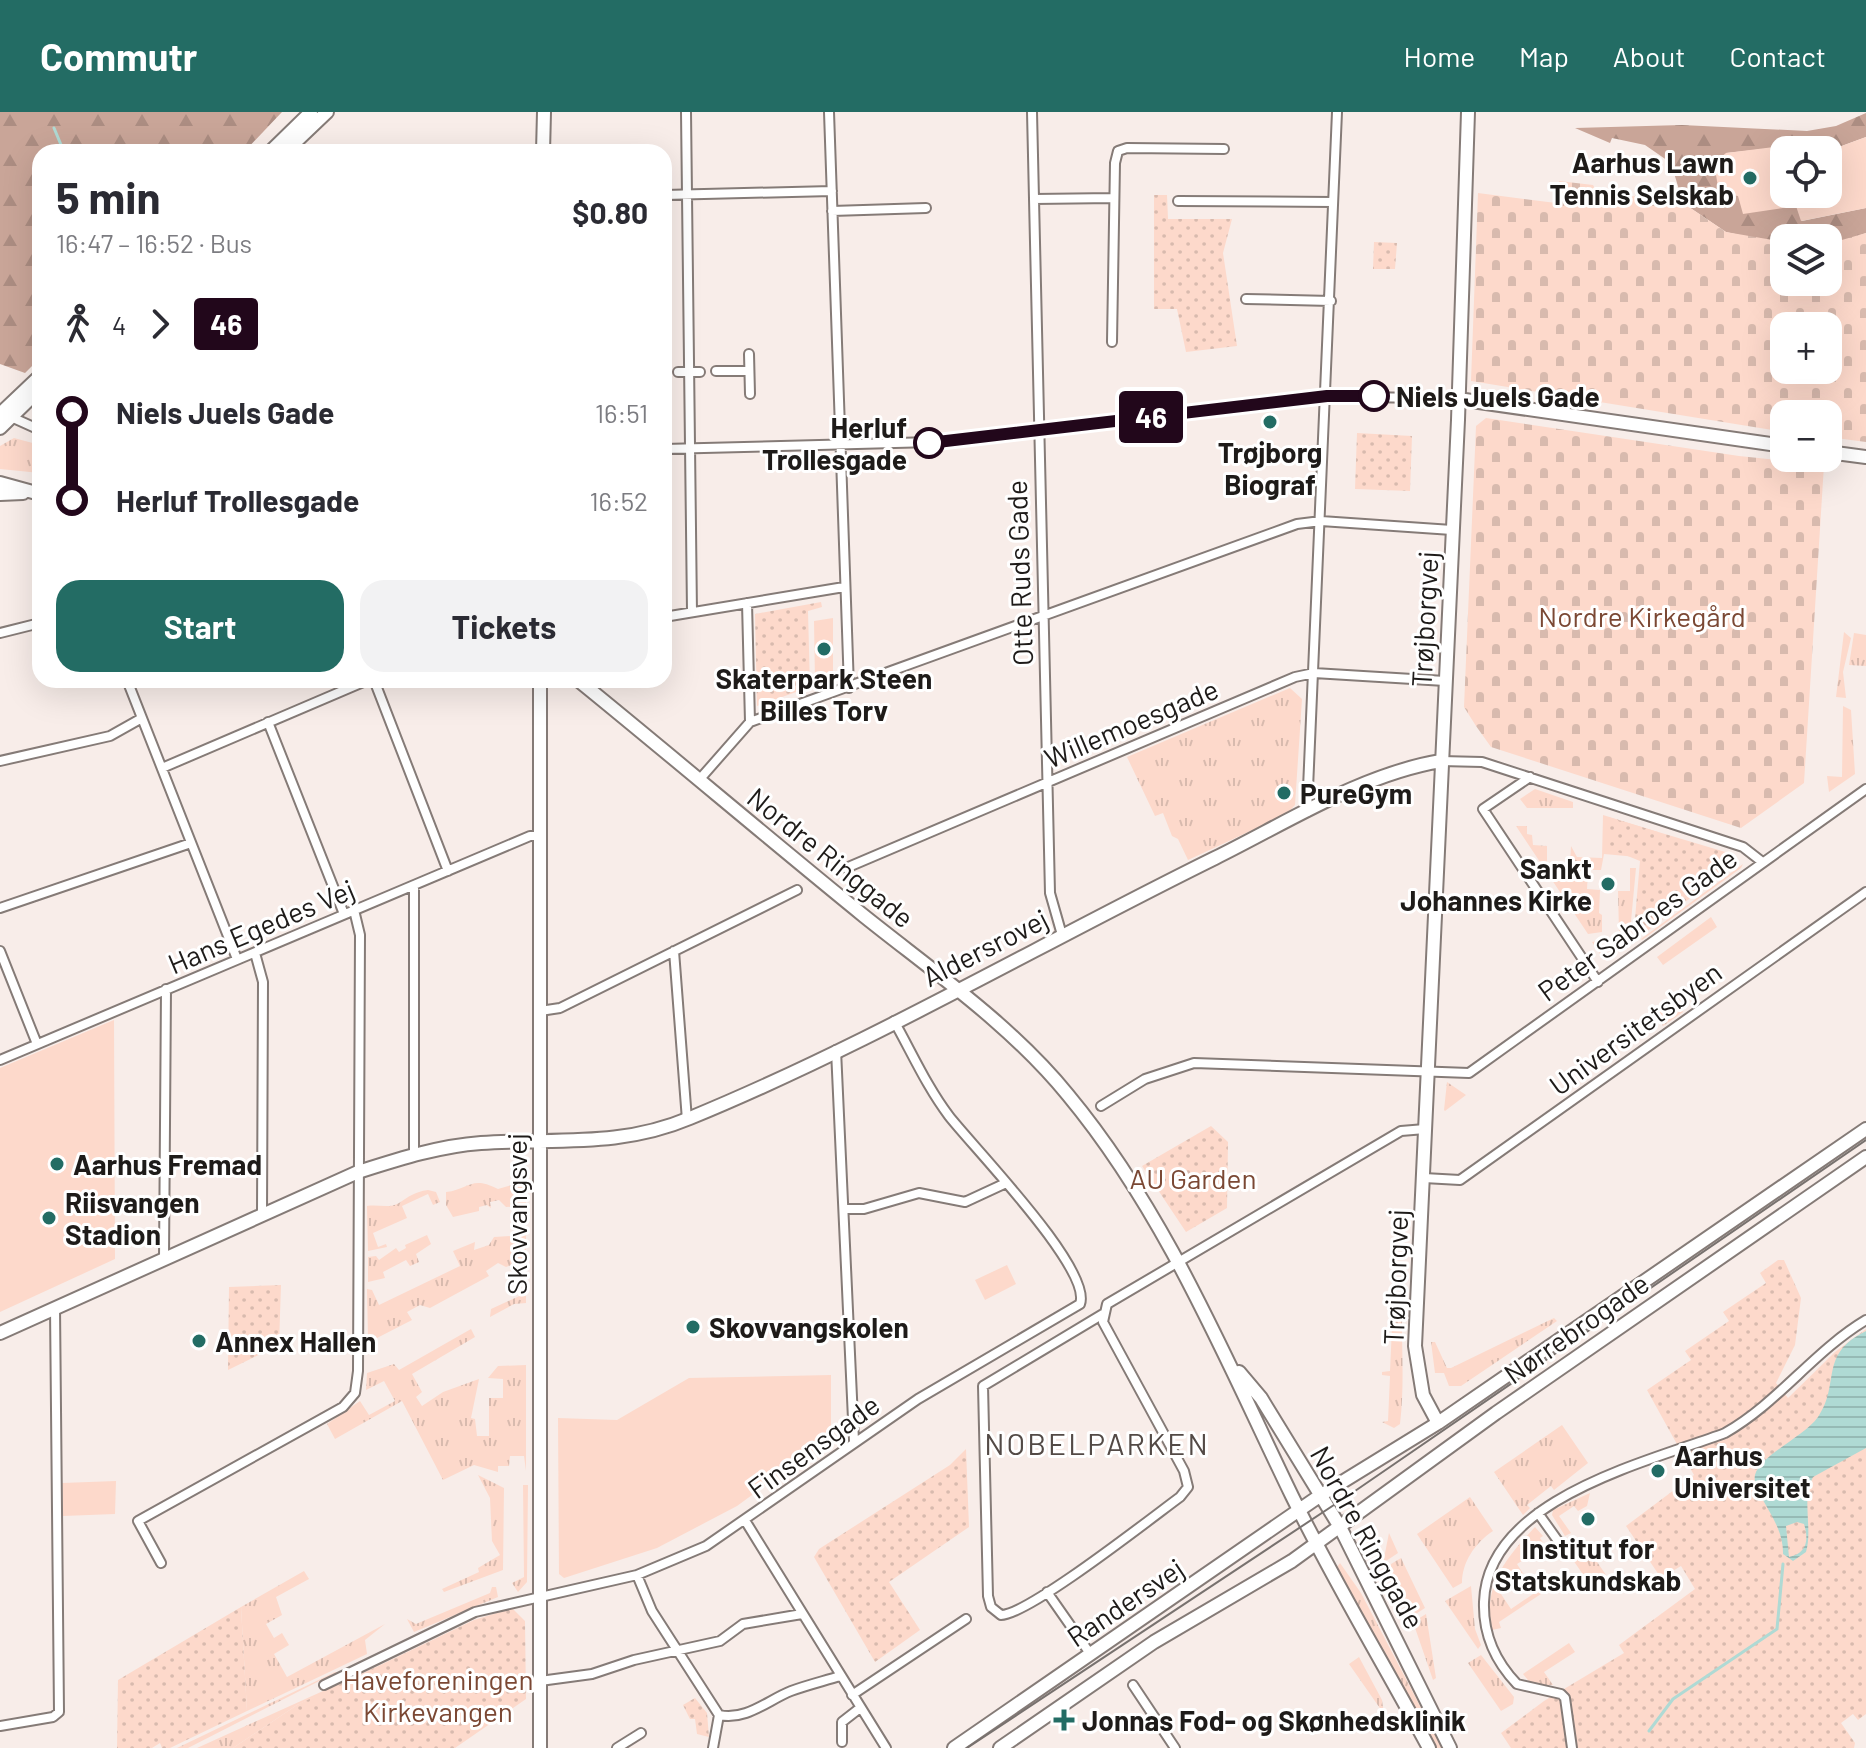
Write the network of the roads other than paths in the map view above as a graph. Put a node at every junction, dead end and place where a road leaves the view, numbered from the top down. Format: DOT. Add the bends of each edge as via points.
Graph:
graph roads {
  1 [pos="311,112"];
  2 [pos="327,112"];
  3 [pos="544,112"];
  4 [pos="686,112"];
  5 [pos="829,112"];
  6 [pos="1032,112"];
  7 [pos="1337,112"];
  8 [pos="1468,112"];
  9 [pos="278,144"];
  10 [pos="293,144"];
  11 [pos="543,144"];
  12 [pos="1224,149"];
  13 [pos="832,191"];
  14 [pos="687,194"];
  15 [pos="672,195"];
  16 [pos="1114,198"];
  17 [pos="1034,199"];
  18 [pos="1178,201"];
  19 [pos="1333,202"];
  20 [pos="926,208"];
  21 [pos="832,211"];
  22 [pos="676,235"];
  23 [pos="688,235"];
  24 [pos="1246,299"];
  25 [pos="1331,301"];
  26 [pos="1112,342"];
  27 [pos="749,354"];
  28 [pos="716,371"];
  29 [pos="749,371"];
  30 [pos="678,372"];
  31 [pos="689,372"];
  32 [pos="700,372"];
  33 [pos="32,384"];
  34 [pos="32,394"];
  35 [pos="750,394"];
  36 [pos="1327,396"];
  37 [pos="1458,399"];
  38 [pos="4,413"];
  39 [pos="32,426"];
  40 [pos="0,428"];
  41 [pos="1037,431"];
  42 [pos="1770,444"];
  43 [pos="840,446"];
  44 [pos="690,448"];
  45 [pos="672,449"];
  46 [pos="1842,454"];
  47 [pos="1866,457"];
  48 [pos="0,483"];
  49 [pos="32,493"];
  50 [pos="0,494"];
  51 [pos="32,494"];
  52 [pos="1321,521"];
  53 [pos="1452,530"];
  54 [pos="844,587"];
  55 [pos="747,603"];
  56 [pos="692,612"];
  57 [pos="672,616"];
  58 [pos="1042,617"];
  59 [pos="32,625"];
  60 [pos="0,633"];
  61 [pos="1314,673"];
  62 [pos="1445,681"];
  63 [pos="130,688"];
  64 [pos="351,688"];
  65 [pos="374,688"];
  66 [pos="540,688"];
  67 [pos="588,688"];
  68 [pos="849,688"];
  69 [pos="142,718"];
  70 [pos="268,722"];
  71 [pos="750,722"];
  72 [pos="0,761"];
  73 [pos="1441,761"];
  74 [pos="162,768"];
  75 [pos="1530,777"];
  76 [pos="699,780"];
  77 [pos="1046,782"];
  78 [pos="1866,789"];
  79 [pos="1307,813"];
  80 [pos="540,836"];
  81 [pos="191,843"];
  82 [pos="1761,861"];
  83 [pos="846,868"];
  84 [pos="448,871"];
  85 [pos="414,886"];
  86 [pos="797,890"];
  87 [pos="1866,892"];
  88 [pos="0,908"];
  89 [pos="354,910"];
  90 [pos="344,914"];
  91 [pos="1062,935"];
  92 [pos="0,951"];
  93 [pos="674,951"];
  94 [pos="255,953"];
  95 [pos="237,959"];
  96 [pos="1598,982"];
  97 [pos="166,989"];
  98 [pos="957,989"];
  99 [pos="540,1011"];
  100 [pos="894,1021"];
  101 [pos="37,1044"];
  102 [pos="836,1050"];
  103 [pos="0,1060"];
  104 [pos="1428,1072"];
  105 [pos="1101,1106"];
  106 [pos="687,1120"];
  107 [pos="1425,1129"];
  108 [pos="1866,1129"];
  109 [pos="541,1143"];
  110 [pos="414,1154"];
  111 [pos="1866,1157"];
  112 [pos="358,1172"];
  113 [pos="1424,1178"];
  114 [pos="1006,1183"];
  115 [pos="845,1209"];
  116 [pos="262,1214"];
  117 [pos="164,1258"];
  118 [pos="1177,1263"];
  119 [pos="55,1308"];
  120 [pos="1103,1314"];
  121 [pos="1866,1320"];
  122 [pos="0,1333"];
  123 [pos="1228,1359"];
  124 [pos="1438,1423"];
  125 [pos="854,1441"];
  126 [pos="1321,1495"];
  127 [pos="1299,1510"];
  128 [pos="1538,1513"];
  129 [pos="746,1522"];
  130 [pos="1340,1527"];
  131 [pos="1558,1541"];
  132 [pos="1317,1543"];
  133 [pos="161,1563"];
  134 [pos="637,1575"];
  135 [pos="1047,1592"];
  136 [pos="540,1599"];
  137 [pos="802,1614"];
  138 [pos="966,1619"];
  139 [pos="677,1651"];
  140 [pos="1091,1655"];
  141 [pos="840,1676"];
  142 [pos="540,1681"];
  143 [pos="324,1685"];
  144 [pos="1133,1685"];
  145 [pos="852,1695"];
  146 [pos="860,1708"];
  147 [pos="719,1715"];
  148 [pos="0,1726"];
  149 [pos="641,1733"];
  150 [pos="842,1742"];
  151 [pos="540,1748"];
  152 [pos="617,1748"];
  153 [pos="713,1748"];
  154 [pos="886,1748"];
  155 [pos="954,1748"];
  156 [pos="1000,1748"];
  157 [pos="1175,1748"];
  158 [pos="1429,1748"];
  159 [pos="1450,1748"];
  160 [pos="1572,1748"];
  1 -- 9 [label="street"];
  2 -- 10 [label="street"];
  3 -- 11 [label="street"];
  4 -- 14 [label="street"];
  5 -- 13 [label="street"];
  6 -- 17 [label="street, Otte Ruds Gade"];
  7 -- 19 [label="street"];
  8 -- 37 [label="street, Trøjborgvej"];
  12 -- 16 [label="street" via="1123,149 1115,163"];
  13 -- 14 [label="street"];
  13 -- 21 [label="street"];
  14 -- 15 [label="street"];
  14 -- 23 [label="street"];
  16 -- 17 [label="street"];
  16 -- 26 [label="street"];
  17 -- 41 [label="street, Otte Ruds Gade"];
  18 -- 19 [label="street"];
  19 -- 25 [label="street"];
  20 -- 21 [label="street"];
  21 -- 43 [label="street"];
  22 -- 23 [label="street"];
  23 -- 31 [label="street"];
  24 -- 25 [label="street"];
  25 -- 36 [label="street"];
  27 -- 29 [label="street"];
  28 -- 29 [label="street"];
  29 -- 35 [label="street"];
  30 -- 31 [label="street"];
  31 -- 32 [label="street"];
  31 -- 44 [label="street"];
  33 -- 38 [label="street"];
  34 -- 38 [label="street"];
  36 -- 37 [label="street"];
  36 -- 41 [label="street"];
  36 -- 52 [label="street"];
  37 -- 42 [label="street"];
  37 -- 53 [label="street, Trøjborgvej"];
  38 -- 39 [label="street"];
  38 -- 40 [label="street"];
  41 -- 43 [label="street"];
  41 -- 58 [label="street, Otte Ruds Gade"];
  43 -- 44 [label="street"];
  43 -- 54 [label="street"];
  44 -- 45 [label="street"];
  44 -- 56 [label="street"];
  46 -- 47 [label="street"];
  48 -- 49 [label="street"];
  50 -- 51 [label="street"];
  52 -- 53 [label="street"];
  52 -- 58 [label="street" via="1297,524"];
  52 -- 61 [label="street"];
  53 -- 62 [label="street, Trøjborgvej"];
  54 -- 55 [label="street"];
  54 -- 68 [label="street"];
  55 -- 56 [label="street"];
  55 -- 71 [label="street"];
  56 -- 57 [label="street"];
  58 -- 68 [label="street"];
  58 -- 77 [label="street, Otte Ruds Gade"];
  59 -- 60 [label="street"];
  61 -- 62 [label="street, Willemoesgade"];
  61 -- 77 [label="street, Willemoesgade"];
  61 -- 79 [label="street"];
  62 -- 73 [label="street, Trøjborgvej"];
  63 -- 69 [label="street"];
  64 -- 70 [label="street"];
  65 -- 84 [label="street"];
  66 -- 80 [label="street, Skovvangsvej"];
  67 -- 76 [label="street, Nordre Ringgade"];
  68 -- 71 [label="street"];
  69 -- 72 [label="street" via="110,736"];
  69 -- 74 [label="street"];
  70 -- 74 [label="street"];
  70 -- 90 [label="street"];
  71 -- 76 [label="street"];
  73 -- 75 [label="street" via="1473,760"];
  73 -- 79 [label="street, Aldersrovej" via="1396,771"];
  73 -- 104 [label="street, Trøjborgvej"];
  74 -- 81 [label="street"];
  75 -- 82 [label="street" via="1743,847"];
  75 -- 96 [label="street" via="1483,809"];
  76 -- 98 [label="street, Nordre Ringgade"];
  77 -- 83 [label="street, Willemoesgade"];
  77 -- 91 [label="street, Otte Ruds Gade" via="1050,893"];
  78 -- 82 [label="street, Peter Sabroes Gade"];
  79 -- 91 [label="street, Aldersrovej"];
  80 -- 84 [label="street, Hans Egedes Vej"];
  80 -- 99 [label="street, Skovvangsvej"];
  81 -- 88 [label="street"];
  81 -- 95 [label="street"];
  82 -- 96 [label="street, Peter Sabroes Gade"];
  84 -- 85 [label="street, Hans Egedes Vej"];
  85 -- 89 [label="street, Hans Egedes Vej"];
  85 -- 110 [label="street"];
  86 -- 93 [label="street"];
  87 -- 113 [label="street, Universitetsbyen" via="1460,1180"];
  89 -- 90 [label="street, Hans Egedes Vej"];
  89 -- 112 [label="street" via="360,935"];
  90 -- 94 [label="street, Hans Egedes Vej"];
  91 -- 98 [label="street, Aldersrovej"];
  92 -- 101 [label="street"];
  93 -- 99 [label="street" via="560,1008"];
  93 -- 106 [label="street"];
  94 -- 95 [label="street, Hans Egedes Vej"];
  94 -- 116 [label="street" via="263,982"];
  95 -- 97 [label="street, Hans Egedes Vej"];
  96 -- 104 [label="street, Peter Sabroes Gade" via="1469,1073"];
  97 -- 101 [label="street, Hans Egedes Vej"];
  97 -- 117 [label="street"];
  98 -- 100 [label="street, Aldersrovej"];
  98 -- 118 [label="street, Nordre Ringgade" via="1039,1061 1070,1097 1148,1210"];
  99 -- 109 [label="street, Skovvangsvej"];
  100 -- 102 [label="street, Aldersrovej"];
  100 -- 114 [label="street" via="949,1116"];
  101 -- 103 [label="street, Hans Egedes Vej"];
  102 -- 106 [label="street, Aldersrovej"];
  102 -- 115 [label="street"];
  104 -- 105 [label="street, Peter Sabroes Gade" via="1194,1063 1145,1079"];
  104 -- 107 [label="street, Trøjborgvej"];
  106 -- 109 [label="street, Aldersrovej" via="611,1140"];
  107 -- 113 [label="street, Trøjborgvej"];
  107 -- 118 [label="street" via="1401,1131"];
  108 -- 124 [label="street, Nørrebrogade"];
  109 -- 110 [label="street, Aldersrovej" via="481,1143"];
  109 -- 136 [label="street, Skovvangsvej"];
  110 -- 112 [label="street, Aldersrovej"];
  111 -- 130 [label="street, Nørrebrogade"];
  112 -- 116 [label="street, Aldersrovej"];
  112 -- 133 [label="street" via="355,1393 343,1407 138,1521"];
  113 -- 124 [label="street, Trøjborgvej" via="1416,1359 1423,1395"];
  114 -- 115 [label="street" via="965,1202 919,1193 864,1209"];
  114 -- 125 [label="street, Finsensgade" via="1043,1227 1079,1285 1082,1298 1077,1307"];
  115 -- 125 [label="street"];
  116 -- 117 [label="street, Aldersrovej"];
  117 -- 119 [label="street, Aldersrovej"];
  118 -- 120 [label="street" via="1107,1304"];
  118 -- 123 [label="street, Nordre Ringgade"];
  119 -- 122 [label="street, Aldersrovej"];
  119 -- 148 [label="street" via="57,1715"];
  120 -- 135 [label="street" via="1188,1487"];
  120 -- 135 [label="street" via="988,1381 980,1394 989,1602 1001,1615 1012,1615"];
  121 -- 128 [label="street" via="1743,1423 1579,1487"];
  123 -- 126 [label="street, Nordre Ringgade" via="1261,1398"];
  123 -- 127 [label="street, Nordre Ringgade"];
  124 -- 126 [label="street, Nørrebrogade"];
  125 -- 129 [label="street, Finsensgade"];
  126 -- 127 [label="street, Randersvej"];
  126 -- 130 [label="street, Nordre Ringgade"];
  127 -- 132 [label="street, Nordre Ringgade"];
  127 -- 140 [label="street, Randersvej"];
  128 -- 131 [label="street"];
  128 -- 160 [label="street" via="1499,1553 1487,1576 1484,1615 1491,1645 1517,1684 1565,1698"];
  129 -- 134 [label="street, Finsensgade" via="706,1546"];
  129 -- 137 [label="street"];
  130 -- 132 [label="street, Nørrebrogade"];
  130 -- 159 [label="street, Nordre Ringgade"];
  132 -- 156 [label="street, Randersvej" via="1246,1591 1154,1642"];
  132 -- 158 [label="street, Nordre Ringgade"];
  134 -- 136 [label="street, Finsensgade"];
  134 -- 139 [label="street"];
  135 -- 140 [label="street"];
  136 -- 142 [label="street, Skovvangsvej"];
  136 -- 143 [label="street" via="475,1612"];
  137 -- 139 [label="street" via="743,1624 720,1641"];
  137 -- 141 [label="street"];
  138 -- 145 [label="street"];
  139 -- 142 [label="street" via="592,1674"];
  139 -- 147 [label="street"];
  140 -- 155 [label="street, Randersvej"];
  141 -- 145 [label="street"];
  141 -- 147 [label="street" via="791,1691 764,1707"];
  142 -- 151 [label="street, Skovvangsvej"];
  144 -- 157 [label="street"];
  145 -- 146 [label="street"];
  146 -- 150 [label="street" via="842,1722"];
  146 -- 154 [label="street"];
  147 -- 153 [label="street"];
  149 -- 152 [label="street"];
}
